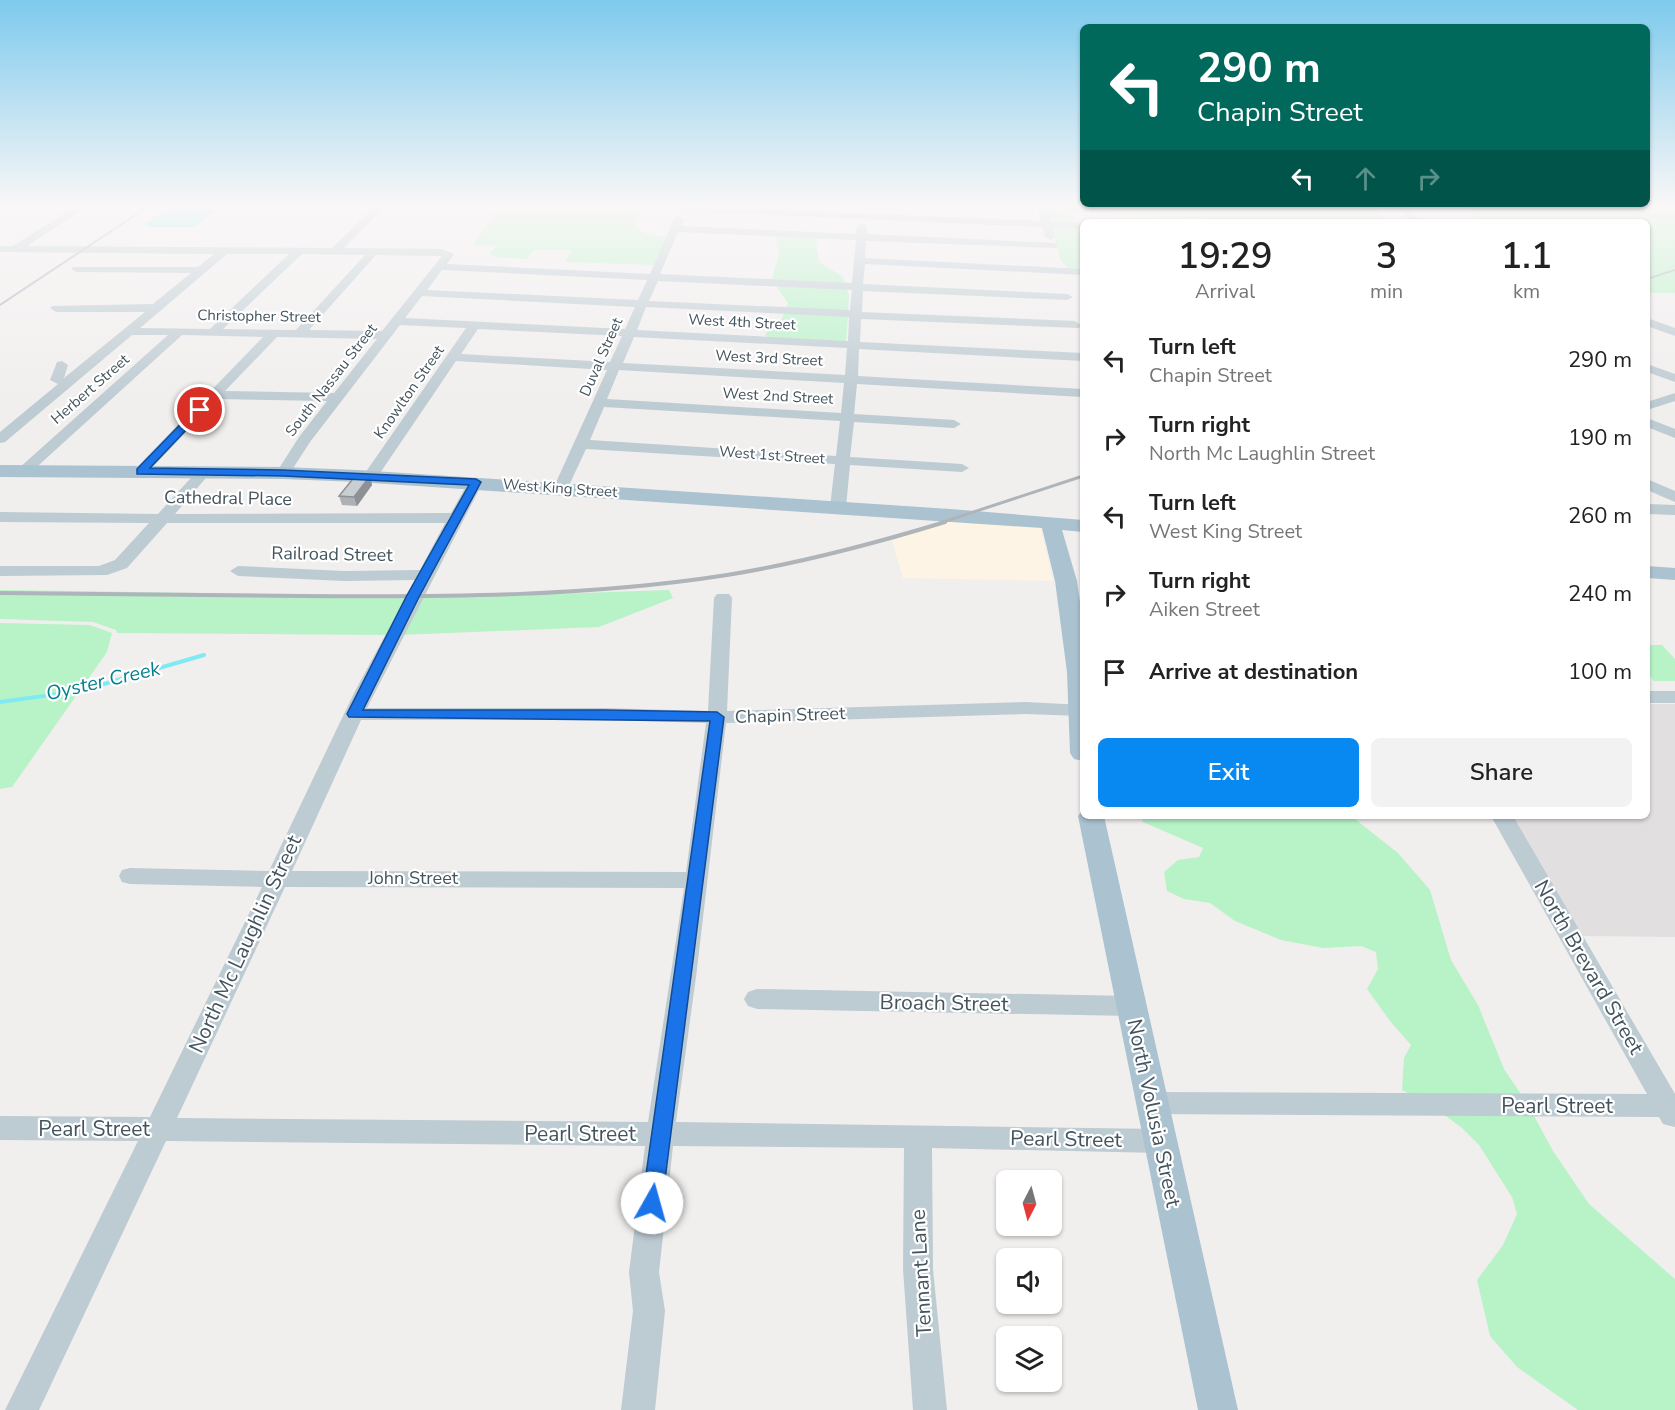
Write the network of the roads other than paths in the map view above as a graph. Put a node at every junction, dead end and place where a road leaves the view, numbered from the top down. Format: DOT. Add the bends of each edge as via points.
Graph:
graph roads {
  1 [pos="200,272"];
  2 [pos="277,272"];
  3 [pos="355,272"];
  4 [pos="437,272"];
  5 [pos="544,272"];
  6 [pos="657,272"];
  7 [pos="859,272"];
  8 [pos="1060,272"];
  9 [pos="655,277"];
  10 [pos="857,286"];
  11 [pos="421,293"];
  12 [pos="643,304"];
  13 [pos="56,308"];
  14 [pos="156,308"];
  15 [pos="856,314"];
  16 [pos="399,321"];
  17 [pos="1650,323"];
  18 [pos="1075,324"];
  19 [pos="474,325"];
  20 [pos="129,331"];
  21 [pos="179,332"];
  22 [pos="213,332"];
  23 [pos="1675,332"];
  24 [pos="630,333"];
  25 [pos="273,334"];
  26 [pos="299,334"];
  27 [pos="388,335"];
  28 [pos="854,345"];
  29 [pos="453,357"];
  30 [pos="1080,357"];
  31 [pos="62,365"];
  32 [pos="616,366"];
  33 [pos="1650,369"];
  34 [pos="1675,378"];
  35 [pos="851,379"];
  36 [pos="57,380"];
  37 [pos="1080,393"];
  38 [pos="214,395"];
  39 [pos="339,397"];
  40 [pos="1675,397"];
  41 [pos="599,403"];
  42 [pos="1650,405"];
  43 [pos="847,417"];
  44 [pos="1650,423"];
  45 [pos="954,424"];
  46 [pos="1675,434"];
  47 [pos="0,439"];
  48 [pos="582,444"];
  49 [pos="842,460"];
  50 [pos="962,468"];
  51 [pos="0,471"];
  52 [pos="24,471"];
  53 [pos="141,471"];
  54 [pos="204,472"];
  55 [pos="283,473"];
  56 [pos="370,476"];
  57 [pos="476,482"];
  58 [pos="1650,485"];
  59 [pos="561,489"];
  60 [pos="1675,496"];
  61 [pos="838,507"];
  62 [pos="1650,508"];
  63 [pos="1675,510"];
  64 [pos="0,517"];
  65 [pos="165,517"];
  66 [pos="456,518"];
  67 [pos="1050,523"];
  68 [pos="1080,526"];
  69 [pos="0,571"];
  70 [pos="238,571"];
  71 [pos="1650,572"];
  72 [pos="425,575"];
  73 [pos="1673,576"];
  74 [pos="723,598"];
  75 [pos="1080,691"];
  76 [pos="1650,697"];
  77 [pos="1675,697"];
  78 [pos="1080,710"];
  79 [pos="354,714"];
  80 [pos="717,717"];
  81 [pos="1092,819"];
  82 [pos="1504,819"];
  83 [pos="130,876"];
  84 [pos="278,878"];
  85 [pos="696,880"];
  86 [pos="757,999"];
  87 [pos="1131,1006"];
  88 [pos="1152,1103"];
  89 [pos="1672,1111"];
  90 [pos="0,1128"];
  91 [pos="158,1129"];
  92 [pos="660,1134"];
  93 [pos="918,1136"];
  94 [pos="1160,1142"];
  95 [pos="22,1410"];
  96 [pos="638,1410"];
  97 [pos="930,1410"];
  98 [pos="1218,1410"];
  1 -- 14 [label="street"];
  2 -- 22 [label="street"];
  3 -- 26 [label="street"];
  4 -- 11 [label="street, South Nassau Street"];
  5 -- 9 [label="street"];
  6 -- 9 [label="street, Duval Street"];
  7 -- 10 [label="street"];
  8 -- 18 [label="street"];
  9 -- 10 [label="street"];
  9 -- 12 [label="street, Duval Street"];
  10 -- 15 [label="street"];
  10 -- 18 [label="street"];
  11 -- 12 [label="street"];
  11 -- 16 [label="street, South Nassau Street"];
  12 -- 15 [label="street"];
  12 -- 24 [label="street, Duval Street"];
  13 -- 14 [label="street"];
  14 -- 20 [label="street"];
  15 -- 18 [label="street"];
  15 -- 28 [label="street"];
  16 -- 19 [label="street, West 4th Street"];
  16 -- 27 [label="street, South Nassau Street"];
  17 -- 23 [label="street"];
  19 -- 24 [label="street, West 4th Street"];
  19 -- 29 [label="street, Knowlton Street"];
  20 -- 21 [label="street, Christopher Street"];
  20 -- 47 [label="street"];
  21 -- 22 [label="street, Christopher Street"];
  21 -- 52 [label="street, Herbert Street"];
  22 -- 25 [label="street, Christopher Street"];
  24 -- 28 [label="street, West 4th Street"];
  24 -- 32 [label="street, Duval Street"];
  25 -- 26 [label="street, Christopher Street"];
  25 -- 38 [label="street"];
  26 -- 27 [label="street, Christopher Street"];
  27 -- 39 [label="street, South Nassau Street"];
  28 -- 30 [label="street, West 4th Street"];
  28 -- 35 [label="street"];
  29 -- 32 [label="street, West 3rd Street"];
  29 -- 56 [label="street, Knowlton Street"];
  31 -- 36 [label="street"];
  32 -- 35 [label="street, West 3rd Street"];
  32 -- 41 [label="street, Duval Street"];
  33 -- 34 [label="street"];
  35 -- 37 [label="street, West 3rd Street"];
  35 -- 43 [label="street"];
  38 -- 39 [label="street"];
  38 -- 53 [label="street"];
  39 -- 55 [label="street, South Nassau Street"];
  40 -- 42 [label="street"];
  41 -- 43 [label="street, West 2nd Street"];
  41 -- 48 [label="street, Duval Street"];
  43 -- 45 [label="street, West 2nd Street"];
  43 -- 49 [label="street"];
  44 -- 46 [label="street"];
  48 -- 49 [label="street, West 1st Street"];
  48 -- 59 [label="street, Duval Street"];
  49 -- 50 [label="street, West 1st Street"];
  49 -- 61 [label="street"];
  51 -- 52 [label="main road, West King Street"];
  52 -- 53 [label="main road, West King Street"];
  53 -- 54 [label="main road, West King Street"];
  54 -- 55 [label="main road, West King Street"];
  54 -- 65 [label="street"];
  55 -- 56 [label="main road, West King Street"];
  56 -- 57 [label="main road, West King Street"];
  57 -- 59 [label="main road, West King Street"];
  57 -- 66 [label="street, North Mc Laughlin Street"];
  58 -- 60 [label="street"];
  59 -- 61 [label="main road, West King Street"];
  61 -- 67 [label="main road, West King Street"];
  62 -- 63 [label="street"];
  64 -- 65 [label="street, Cathedral Place"];
  65 -- 66 [label="street, Cathedral Place"];
  65 -- 69 [label="street" via="121,564 101,571"];
  66 -- 72 [label="street, North Mc Laughlin Street"];
  67 -- 68 [label="main road, West King Street"];
  67 -- 75 [label="main road" via="1066,581"];
  70 -- 72 [label="street, Railroad Street"];
  71 -- 73 [label="main road"];
  72 -- 79 [label="street, North Mc Laughlin Street"];
  74 -- 80 [label="street"];
  76 -- 77 [label="street"];
  78 -- 80 [label="street, Chapin Street" via="1026,708"];
  79 -- 80 [label="street, Chapin Street"];
  79 -- 84 [label="street, North Mc Laughlin Street"];
  80 -- 85 [label="street"];
  81 -- 87 [label="main road, North Volusia Street"];
  82 -- 89 [label="street, North Brevard Street"];
  83 -- 84 [label="street, John Street"];
  84 -- 85 [label="street, John Street"];
  84 -- 91 [label="street, North Mc Laughlin Street"];
  85 -- 92 [label="street"];
  86 -- 87 [label="street, Broach Street"];
  87 -- 88 [label="main road, North Volusia Street"];
  88 -- 89 [label="street, Pearl Street"];
  88 -- 94 [label="main road, North Volusia Street"];
  90 -- 91 [label="street, Pearl Street"];
  91 -- 92 [label="street, Pearl Street"];
  91 -- 95 [label="street, North Mc Laughlin Street"];
  92 -- 93 [label="street, Pearl Street"];
  92 -- 96 [label="street" via="644,1272 649,1311"];
  93 -- 94 [label="street, Pearl Street"];
  93 -- 97 [label="street, Tennant Lane" via="918,1267 924,1347 930,1371"];
  94 -- 98 [label="main road, North Volusia Street"];
}
